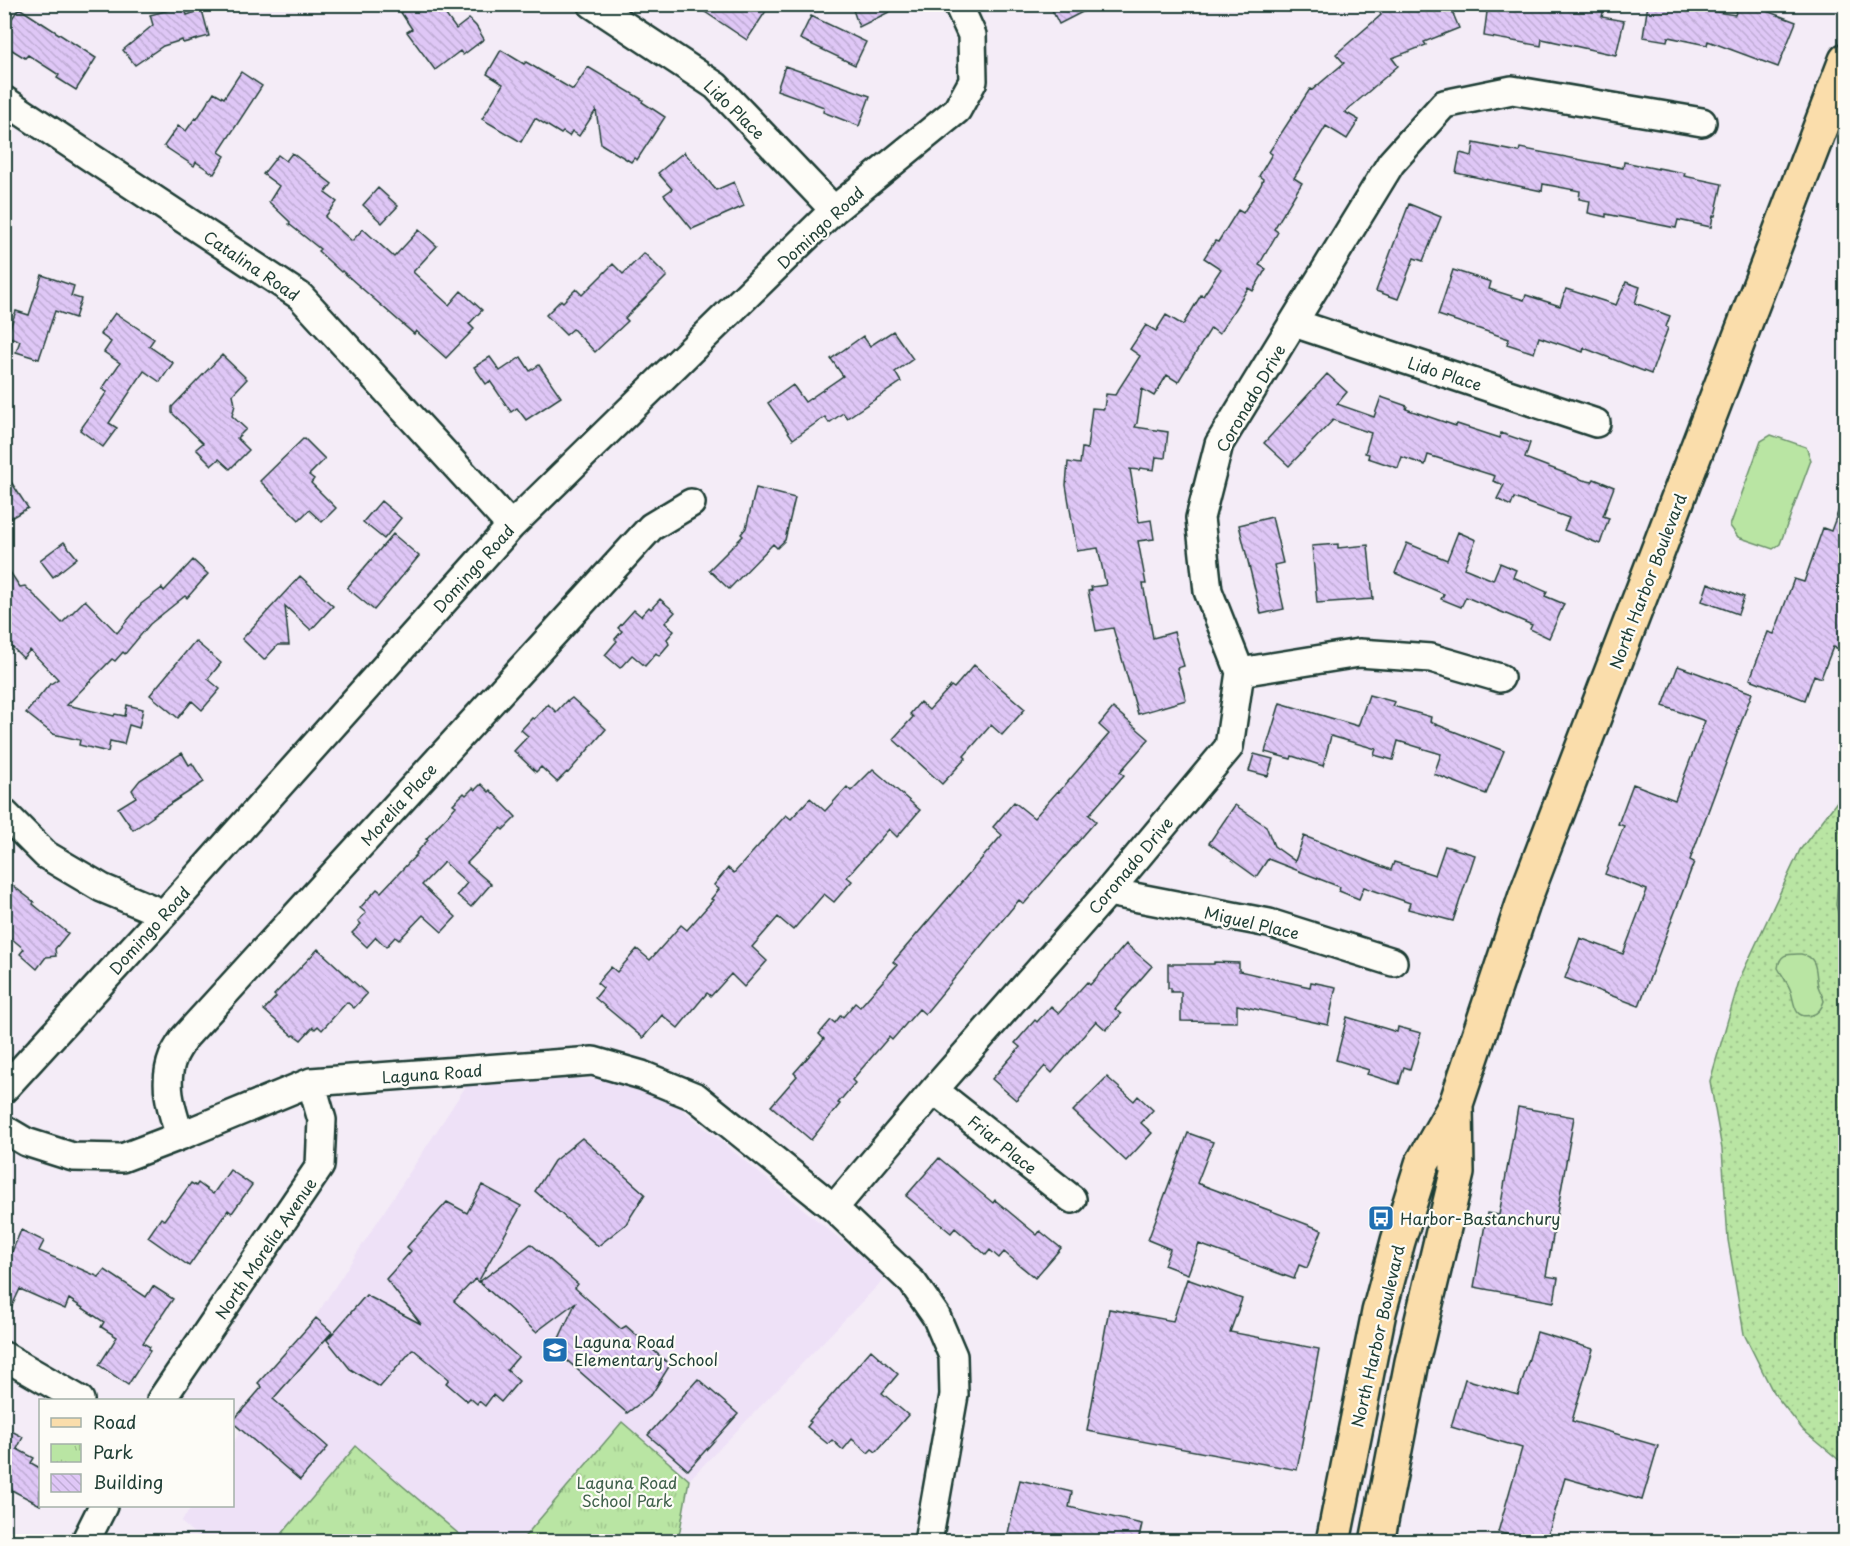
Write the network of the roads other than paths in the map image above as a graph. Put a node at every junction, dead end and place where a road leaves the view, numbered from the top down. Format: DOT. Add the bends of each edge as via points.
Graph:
graph roads {
  1 [pos="592,4"];
  2 [pos="958,4"];
  3 [pos="1845,60"];
  4 [pos="4,100"];
  5 [pos="1702,122"];
  6 [pos="834,210"];
  7 [pos="1294,323"];
  8 [pos="1596,423"];
  9 [pos="691,503"];
  10 [pos="511,526"];
  11 [pos="1240,672"];
  12 [pos="1500,678"];
  13 [pos="4,813"];
  14 [pos="1108,892"];
  15 [pos="164,914"];
  16 [pos="1393,962"];
  17 [pos="311,1082"];
  18 [pos="4,1089"];
  19 [pos="934,1090"];
  20 [pos="1456,1104"];
  21 [pos="4,1129"];
  22 [pos="180,1136"];
  23 [pos="1072,1199"];
  24 [pos="834,1208"];
  25 [pos="4,1356"];
  26 [pos="77,1399"];
  27 [pos="162,1399"];
  28 [pos="102,1507"];
  29 [pos="85,1542"];
  30 [pos="928,1542"];
  31 [pos="1333,1542"];
  32 [pos="1377,1542"];
  1 -- 6 [label="street, Lido Place" via="716,86"];
  2 -- 6 [label="street, Domingo Road" via="972,35 973,81 957,111"];
  3 -- 20 [label="main road, North Harbor Boulevard" via="1526,895"];
  4 -- 10 [label="street, Catalina Road" via="300,296"];
  5 -- 7 [label="street, Coronado Drive" via="1512,90 1444,104 1391,163"];
  6 -- 10 [label="street, Domingo Road"];
  7 -- 8 [label="street, Lido Place"];
  7 -- 11 [label="street, Coronado Drive" via="1219,444 1200,518 1208,591"];
  9 -- 22 [label="street, Morelia Place" via="651,527 185,1037 173,1057 167,1080"];
  10 -- 15 [label="street, Domingo Road"];
  11 -- 12 [label="street" via="1359,653 1431,658"];
  11 -- 14 [label="street, Coronado Drive" via="1229,747"];
  13 -- 15 [label="street" via="46,855 102,888"];
  14 -- 16 [label="street, Miguel Place" via="1269,924"];
  14 -- 19 [label="street, Coronado Drive"];
  15 -- 18 [label="street, Domingo Road"];
  17 -- 22 [label="street, Laguna Road"];
  17 -- 24 [label="street, Laguna Road" via="594,1061 696,1097"];
  17 -- 27 [label="street, North Morelia Avenue" via="322,1120 320,1166"];
  19 -- 23 [label="street, Friar Place"];
  19 -- 24 [label="street, Coronado Drive"];
  20 -- 31 [label="main road, North Harbor Boulevard" via="1422,1164 1398,1241"];
  20 -- 32 [label="main road, North Harbor Boulevard" via="1457,1173 1412,1362"];
  21 -- 22 [label="street, Laguna Road" via="26,1142 73,1157 122,1158"];
  24 -- 30 [label="street, Laguna Road" via="913,1283 936,1316 953,1356 954,1395"];
  25 -- 26 [label="street"];
  28 -- 29 [label="street"];
}
